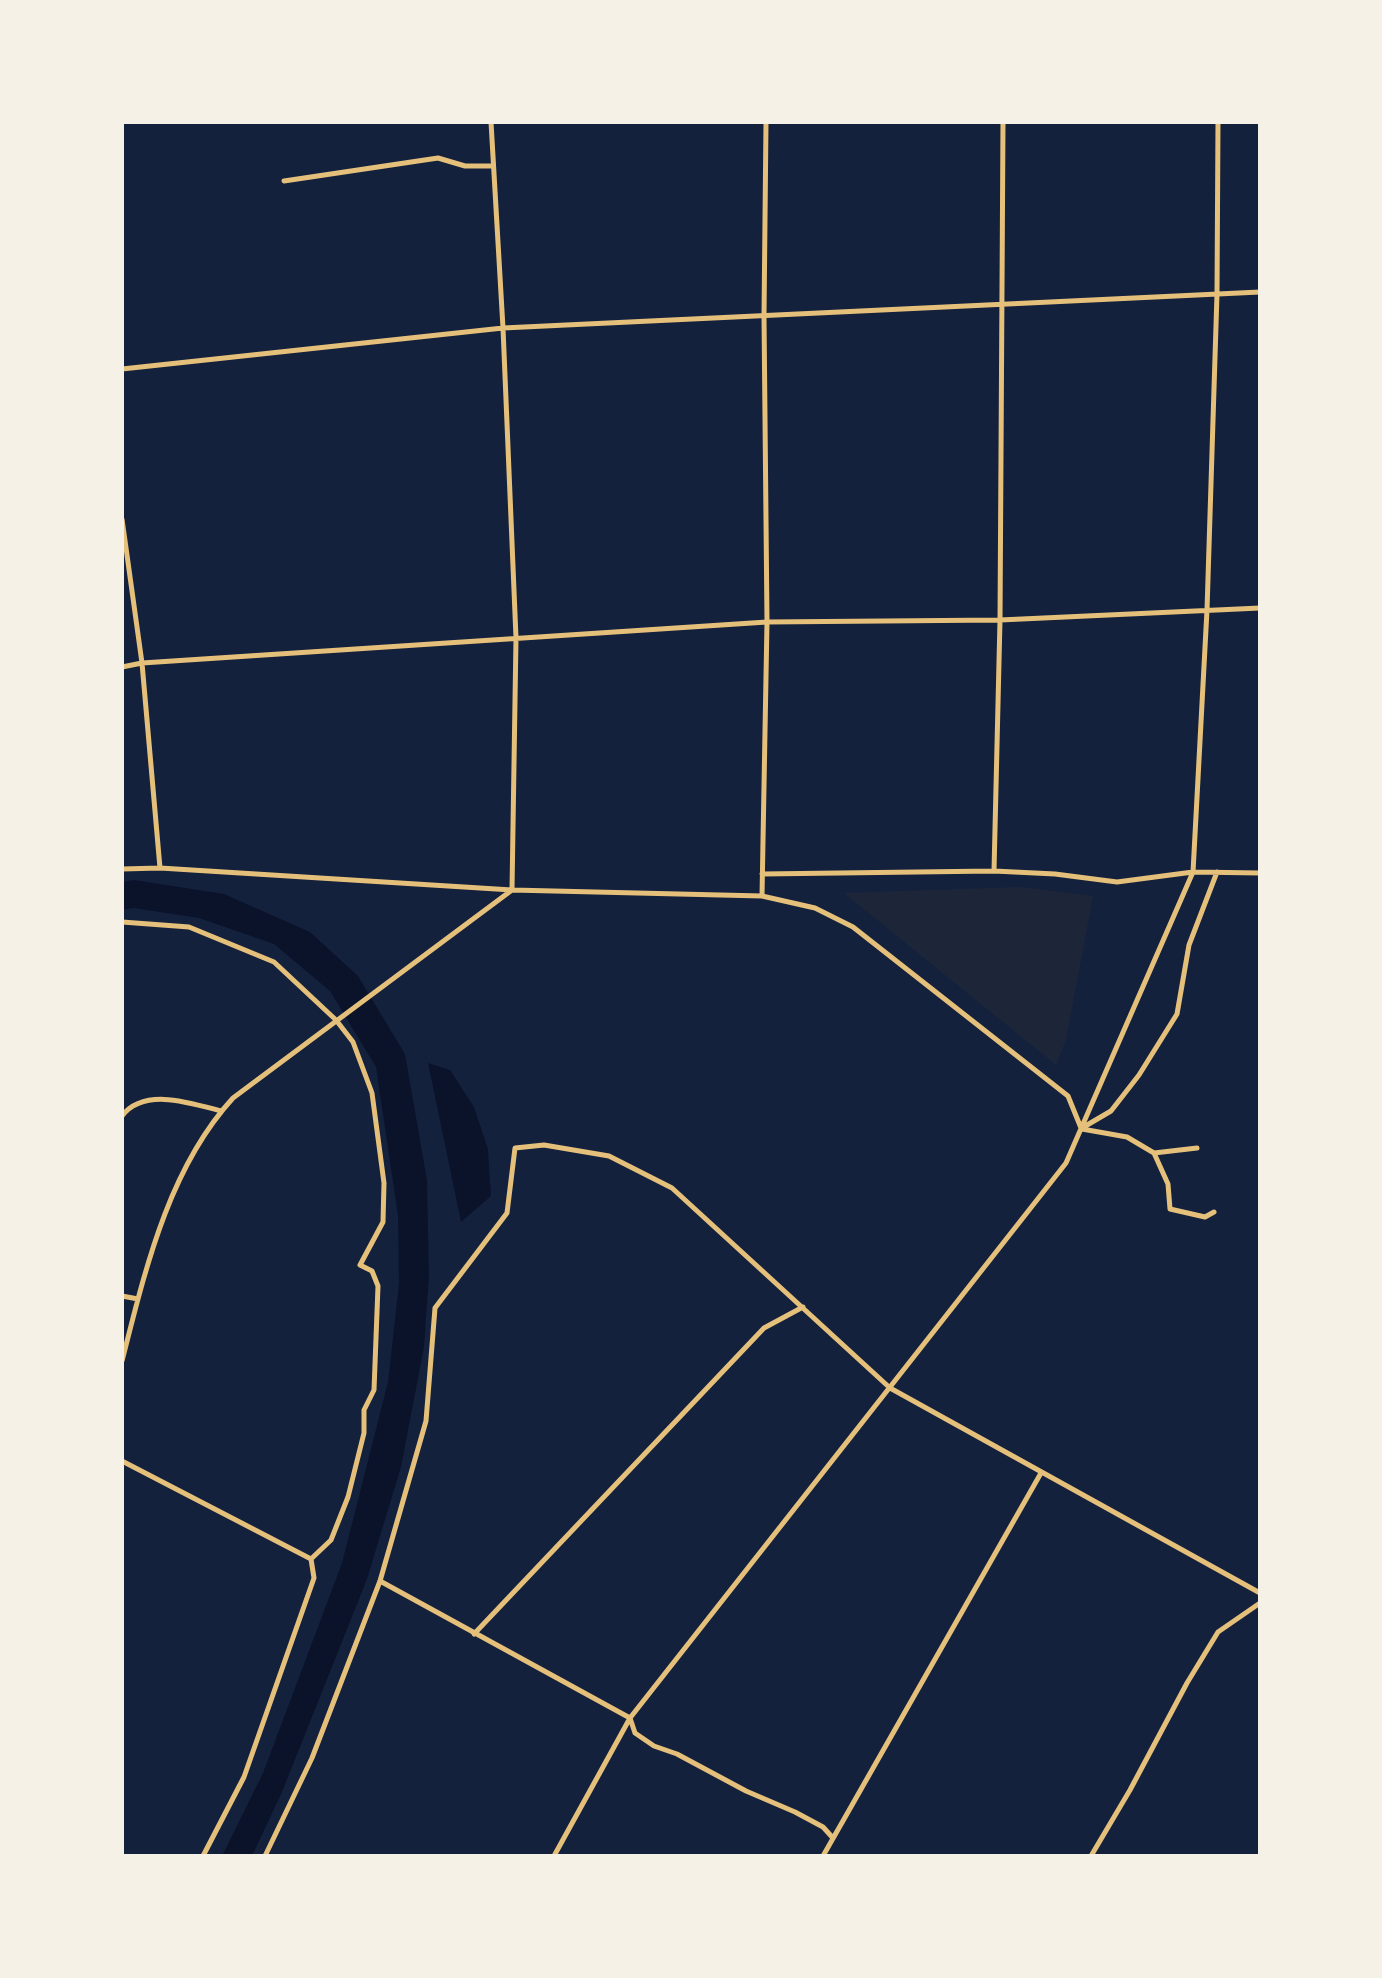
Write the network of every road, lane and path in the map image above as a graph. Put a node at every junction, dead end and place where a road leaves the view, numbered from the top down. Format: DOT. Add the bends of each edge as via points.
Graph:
graph roads {
  1 [pos="491,122"];
  2 [pos="766,122"];
  3 [pos="1003,122"];
  4 [pos="1218,122"];
  5 [pos="492,166"];
  6 [pos="284,181"];
  7 [pos="1260,292"];
  8 [pos="1217,294"];
  9 [pos="1001,305"];
  10 [pos="764,316"];
  11 [pos="503,328"];
  12 [pos="122,369"];
  13 [pos="122,519"];
  14 [pos="1260,608"];
  15 [pos="1207,610"];
  16 [pos="1000,620"];
  17 [pos="767,622"];
  18 [pos="516,638"];
  19 [pos="142,663"];
  20 [pos="122,667"];
  21 [pos="160,868"];
  22 [pos="122,869"];
  23 [pos="994,871"];
  24 [pos="1193,872"];
  25 [pos="1217,872"];
  26 [pos="1260,873"];
  27 [pos="762,874"];
  28 [pos="512,890"];
  29 [pos="762,896"];
  30 [pos="122,922"];
  31 [pos="336,1020"];
  32 [pos="221,1111"];
  33 [pos="122,1116"];
  34 [pos="1081,1129"];
  35 [pos="1197,1148"];
  36 [pos="1154,1153"];
  37 [pos="1214,1212"];
  38 [pos="122,1296"];
  39 [pos="138,1299"];
  40 [pos="803,1307"];
  41 [pos="122,1361"];
  42 [pos="890,1388"];
  43 [pos="122,1461"];
  44 [pos="1041,1473"];
  45 [pos="311,1559"];
  46 [pos="380,1581"];
  47 [pos="1260,1593"];
  48 [pos="1260,1603"];
  49 [pos="474,1634"];
  50 [pos="630,1718"];
  51 [pos="833,1838"];
  52 [pos="203,1856"];
  53 [pos="265,1856"];
  54 [pos="554,1856"];
  55 [pos="823,1856"];
  56 [pos="1091,1856"];
  1 -- 5 [label="street"];
  2 -- 10 [label="street"];
  3 -- 9 [label="street"];
  4 -- 8 [label="street"];
  5 -- 6 [label="street" via="438,158"];
  5 -- 11 [label="street"];
  7 -- 8 [label="street"];
  8 -- 9 [label="street"];
  8 -- 15 [label="street"];
  9 -- 10 [label="street"];
  9 -- 16 [label="street"];
  10 -- 11 [label="street"];
  10 -- 17 [label="street"];
  11 -- 12 [label="street"];
  11 -- 18 [label="street"];
  13 -- 19 [label="street"];
  14 -- 15 [label="street"];
  15 -- 16 [label="street"];
  15 -- 24 [label="street"];
  16 -- 17 [label="street"];
  16 -- 23 [label="street"];
  17 -- 18 [label="street"];
  17 -- 27 [label="street"];
  18 -- 19 [label="street"];
  18 -- 28 [label="street"];
  19 -- 20 [label="street"];
  19 -- 21 [label="street"];
  21 -- 22 [label="street"];
  21 -- 28 [label="street"];
  23 -- 24 [label="street" via="1117,882"];
  23 -- 27 [label="street"];
  24 -- 25 [label="street"];
  24 -- 34 [label="street"];
  25 -- 26 [label="street"];
  25 -- 34 [label="street" via="1189,945 1177,1014 1111,1111"];
  27 -- 29 [label="street"];
  28 -- 29 [label="street"];
  28 -- 31 [label="street"];
  29 -- 34 [label="street" via="815,908 853,927 1068,1096"];
  30 -- 31 [label="street" via="189,927 274,962"];
  31 -- 32 [label="street"];
  31 -- 45 [label="street" via="353,1042 372,1093 384,1183 383,1222 360,1265 372,1271 378,1286 374,1390 364,1410 364,1433 348,1497 331,1540"];
  32 -- 33 [label="street" via="151,1100"];
  32 -- 39 [label="street" via="163,1216"];
  34 -- 36 [label="street" via="1127,1137"];
  34 -- 42 [label="street" via="1066,1163"];
  35 -- 36 [label="street"];
  36 -- 37 [label="street" via="1168,1184 1170,1209 1205,1217"];
  38 -- 39 [label="street"];
  39 -- 41 [label="street"];
  40 -- 42 [label="street"];
  40 -- 46 [label="street" via="672,1188 609,1156 544,1145 515,1148 507,1213 435,1308 426,1421"];
  40 -- 49 [label="street" via="764,1328"];
  42 -- 44 [label="street"];
  42 -- 50 [label="street"];
  43 -- 45 [label="street"];
  44 -- 47 [label="street"];
  44 -- 51 [label="street"];
  45 -- 52 [label="street" via="314,1578 244,1777"];
  46 -- 49 [label="street"];
  46 -- 53 [label="street" via="312,1758"];
  48 -- 56 [label="street" via="1218,1632"];
  49 -- 50 [label="street"];
  50 -- 51 [label="street" via="635,1733 654,1746 795,1812"];
  50 -- 54 [label="street"];
  51 -- 55 [label="street"];
}
